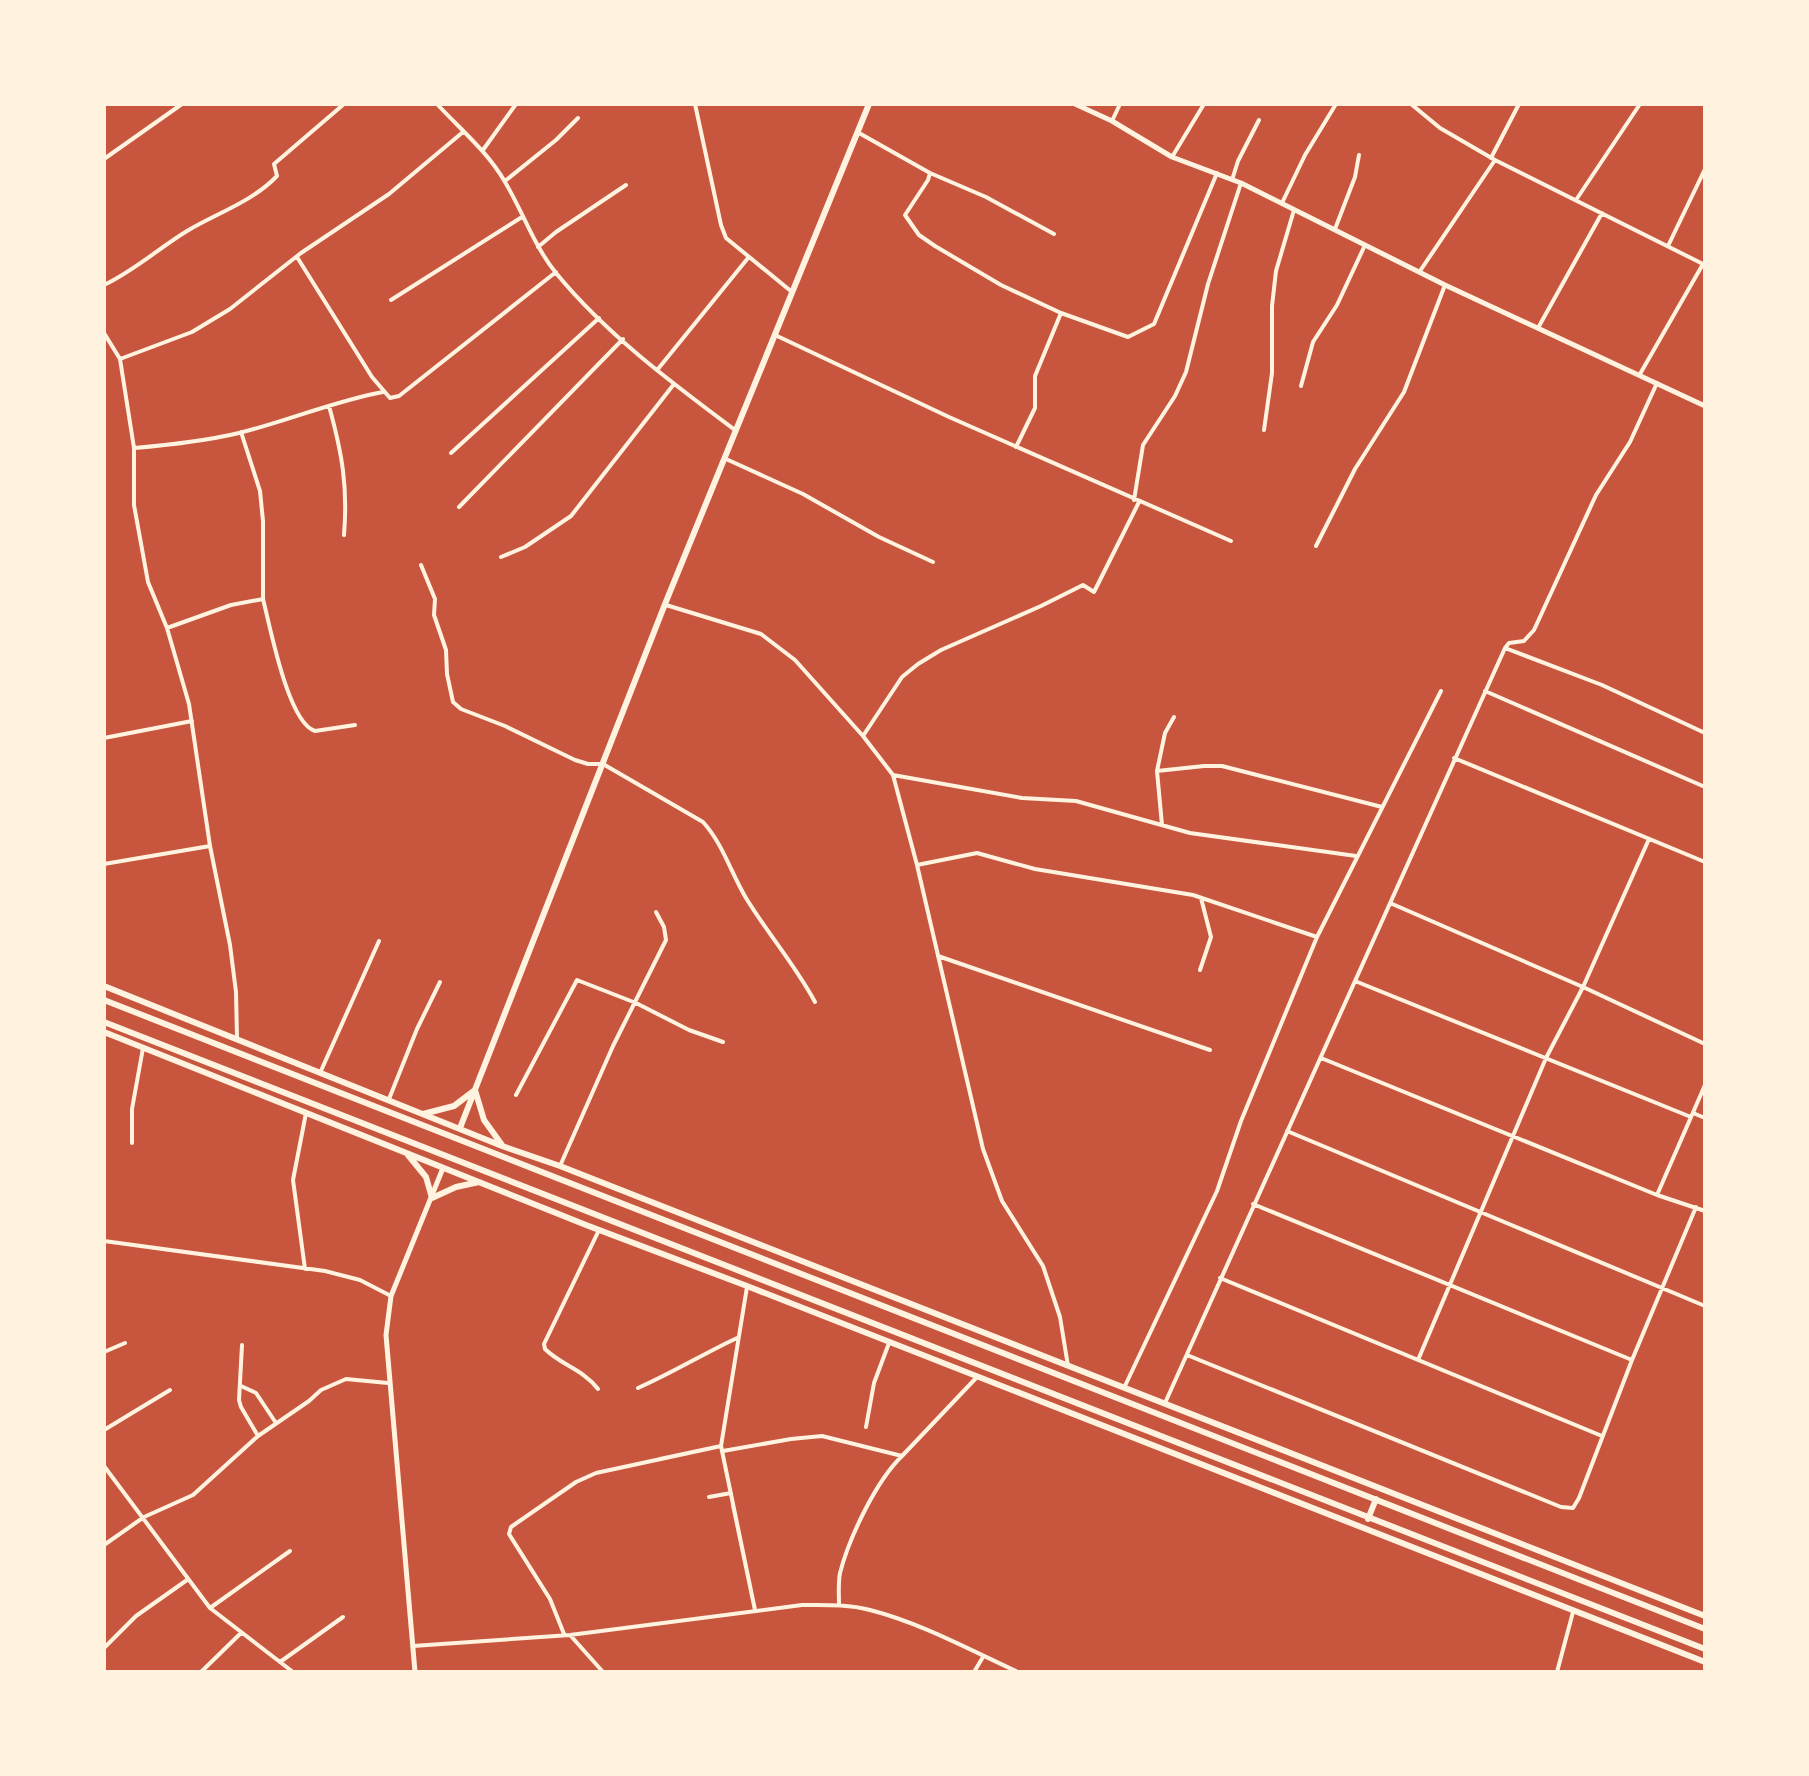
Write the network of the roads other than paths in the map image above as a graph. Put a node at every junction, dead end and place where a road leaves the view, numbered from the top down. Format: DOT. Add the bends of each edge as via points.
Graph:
graph roads {
  1 [pos="182,104"];
  2 [pos="344,104"];
  3 [pos="437,104"];
  4 [pos="516,104"];
  5 [pos="695,104"];
  6 [pos="869,104"];
  7 [pos="1075,104"];
  8 [pos="1120,104"];
  9 [pos="1204,104"];
  10 [pos="1336,104"];
  11 [pos="1411,104"];
  12 [pos="1519,104"];
  13 [pos="1640,104"];
  14 [pos="578,118"];
  15 [pos="1259,120"];
  16 [pos="1112,121"];
  17 [pos="463,132"];
  18 [pos="859,133"];
  19 [pos="483,150"];
  20 [pos="1359,155"];
  21 [pos="1172,157"];
  22 [pos="104,159"];
  23 [pos="1493,159"];
  24 [pos="1705,169"];
  25 [pos="930,173"];
  26 [pos="1217,173"];
  27 [pos="1232,180"];
  28 [pos="505,181"];
  29 [pos="1241,183"];
  30 [pos="626,185"];
  31 [pos="1576,200"];
  32 [pos="1281,205"];
  33 [pos="1294,210"];
  34 [pos="1602,213"];
  35 [pos="522,217"];
  36 [pos="1335,229"];
  37 [pos="1054,234"];
  38 [pos="1365,245"];
  39 [pos="1668,246"];
  40 [pos="538,247"];
  41 [pos="297,257"];
  42 [pos="748,258"];
  43 [pos="1704,264"];
  44 [pos="1420,271"];
  45 [pos="556,272"];
  46 [pos="104,285"];
  47 [pos="1445,285"];
  48 [pos="792,292"];
  49 [pos="391,300"];
  50 [pos="1061,313"];
  51 [pos="599,318"];
  52 [pos="1538,328"];
  53 [pos="104,333"];
  54 [pos="775,335"];
  55 [pos="623,339"];
  56 [pos="106,340"];
  57 [pos="120,359"];
  58 [pos="658,369"];
  59 [pos="1640,374"];
  60 [pos="1657,383"];
  61 [pos="674,384"];
  62 [pos="1301,386"];
  63 [pos="383,392"];
  64 [pos="329,406"];
  65 [pos="1705,406"];
  66 [pos="1264,430"];
  67 [pos="737,431"];
  68 [pos="241,432"];
  69 [pos="1016,447"];
  70 [pos="134,448"];
  71 [pos="451,453"];
  72 [pos="726,459"];
  73 [pos="1136,501"];
  74 [pos="459,507"];
  75 [pos="344,535"];
  76 [pos="1231,541"];
  77 [pos="1316,546"];
  78 [pos="501,557"];
  79 [pos="933,562"];
  80 [pos="421,565"];
  81 [pos="263,599"];
  82 [pos="665,604"];
  83 [pos="167,628"];
  84 [pos="1505,648"];
  85 [pos="1441,691"];
  86 [pos="1485,691"];
  87 [pos="1174,717"];
  88 [pos="192,721"];
  89 [pos="355,725"];
  90 [pos="1705,733"];
  91 [pos="863,736"];
  92 [pos="104,738"];
  93 [pos="1454,758"];
  94 [pos="603,764"];
  95 [pos="1157,771"];
  96 [pos="893,775"];
  97 [pos="1705,787"];
  98 [pos="1382,807"];
  99 [pos="1162,825"];
  100 [pos="1649,839"];
  101 [pos="210,846"];
  102 [pos="1356,856"];
  103 [pos="1705,862"];
  104 [pos="104,864"];
  105 [pos="917,865"];
  106 [pos="1201,898"];
  107 [pos="1390,903"];
  108 [pos="656,912"];
  109 [pos="1317,937"];
  110 [pos="379,941"];
  111 [pos="938,956"];
  112 [pos="1200,970"];
  113 [pos="1355,981"];
  114 [pos="440,982"];
  115 [pos="104,986"];
  116 [pos="1583,987"];
  117 [pos="104,1000"];
  118 [pos="815,1002"];
  119 [pos="636,1003"];
  120 [pos="104,1022"];
  121 [pos="104,1032"];
  122 [pos="237,1037"];
  123 [pos="723,1042"];
  124 [pos="1705,1044"];
  125 [pos="143,1048"];
  126 [pos="1210,1050"];
  127 [pos="1320,1058"];
  128 [pos="1546,1058"];
  129 [pos="320,1073"];
  130 [pos="1705,1085"];
  131 [pos="475,1090"];
  132 [pos="516,1095"];
  133 [pos="389,1099"];
  134 [pos="306,1113"];
  135 [pos="423,1114"];
  136 [pos="1692,1115"];
  137 [pos="1705,1118"];
  138 [pos="460,1128"];
  139 [pos="1287,1131"];
  140 [pos="1511,1136"];
  141 [pos="132,1143"];
  142 [pos="502,1146"];
  143 [pos="407,1154"];
  144 [pos="560,1166"];
  145 [pos="443,1168"];
  146 [pos="479,1182"];
  147 [pos="1657,1195"];
  148 [pos="432,1198"];
  149 [pos="1253,1204"];
  150 [pos="1696,1207"];
  151 [pos="1481,1211"];
  152 [pos="1705,1211"];
  153 [pos="599,1230"];
  154 [pos="104,1241"];
  155 [pos="305,1269"];
  156 [pos="1220,1278"];
  157 [pos="1449,1284"];
  158 [pos="747,1286"];
  159 [pos="1661,1287"];
  160 [pos="391,1296"];
  161 [pos="1705,1306"];
  162 [pos="737,1338"];
  163 [pos="125,1343"];
  164 [pos="889,1343"];
  165 [pos="242,1345"];
  166 [pos="104,1352"];
  167 [pos="1187,1355"];
  168 [pos="1418,1360"];
  169 [pos="1632,1360"];
  170 [pos="1068,1366"];
  171 [pos="977,1377"];
  172 [pos="388,1383"];
  173 [pos="240,1385"];
  174 [pos="638,1388"];
  175 [pos="1124,1388"];
  176 [pos="598,1389"];
  177 [pos="170,1390"];
  178 [pos="1164,1405"];
  179 [pos="276,1423"];
  180 [pos="866,1427"];
  181 [pos="104,1430"];
  182 [pos="258,1436"];
  183 [pos="1602,1436"];
  184 [pos="722,1448"];
  185 [pos="902,1456"];
  186 [pos="104,1466"];
  187 [pos="731,1493"];
  188 [pos="709,1497"];
  189 [pos="1376,1499"];
  190 [pos="144,1517"];
  191 [pos="1368,1519"];
  192 [pos="104,1545"];
  193 [pos="290,1551"];
  194 [pos="187,1580"];
  195 [pos="839,1605"];
  196 [pos="210,1608"];
  197 [pos="755,1610"];
  198 [pos="1573,1612"];
  199 [pos="1705,1616"];
  200 [pos="343,1617"];
  201 [pos="1705,1629"];
  202 [pos="241,1633"];
  203 [pos="567,1635"];
  204 [pos="413,1646"];
  205 [pos="104,1648"];
  206 [pos="1705,1649"];
  207 [pos="983,1656"];
  208 [pos="280,1662"];
  209 [pos="1705,1662"];
  210 [pos="201,1672"];
  211 [pos="293,1672"];
  212 [pos="415,1672"];
  213 [pos="603,1672"];
  214 [pos="974,1672"];
  215 [pos="1018,1672"];
  216 [pos="1557,1672"];
  1 -- 22 [label="street"];
  2 -- 46 [label="street" via="274,164 277,176 267,186"];
  3 -- 17 [label="street"];
  4 -- 19 [label="street"];
  5 -- 42 [label="street" via="721,225 726,238"];
  6 -- 18 [label="main road"];
  7 -- 16 [label="street"];
  8 -- 16 [label="street"];
  9 -- 21 [label="street"];
  10 -- 32 [label="street"];
  11 -- 23 [label="street"];
  12 -- 23 [label="street"];
  13 -- 31 [label="street"];
  14 -- 28 [label="street"];
  15 -- 27 [label="street"];
  16 -- 21 [label="street"];
  17 -- 19 [label="street"];
  17 -- 41 [label="street" via="389,194"];
  18 -- 25 [label="street"];
  18 -- 48 [label="main road"];
  19 -- 28 [label="street"];
  20 -- 36 [label="street"];
  21 -- 26 [label="street"];
  23 -- 31 [label="street"];
  23 -- 44 [label="street"];
  24 -- 39 [label="street"];
  25 -- 37 [label="street"];
  25 -- 50 [label="street" via="906,210 909,224 1001,285"];
  26 -- 27 [label="street"];
  26 -- 50 [label="street" via="1154,324 1128,337"];
  27 -- 29 [label="street"];
  28 -- 35 [label="street"];
  29 -- 32 [label="street"];
  29 -- 73 [label="street" via="1186,372 1143,445"];
  30 -- 40 [label="street"];
  31 -- 34 [label="street"];
  32 -- 33 [label="street"];
  33 -- 36 [label="street"];
  33 -- 66 [label="street" via="1276,271"];
  34 -- 39 [label="street"];
  34 -- 52 [label="street"];
  35 -- 40 [label="street"];
  35 -- 49 [label="street"];
  36 -- 38 [label="street"];
  38 -- 44 [label="street"];
  38 -- 62 [label="street" via="1313,342"];
  39 -- 43 [label="street"];
  40 -- 45 [label="street"];
  41 -- 57 [label="street" via="192,332"];
  41 -- 63 [label="street"];
  42 -- 48 [label="street"];
  42 -- 58 [label="street"];
  43 -- 59 [label="street"];
  44 -- 47 [label="street"];
  45 -- 51 [label="street"];
  45 -- 63 [label="street" via="399,396 390,398"];
  47 -- 52 [label="street"];
  47 -- 77 [label="street" via="1404,392 1355,469"];
  48 -- 54 [label="main road"];
  50 -- 69 [label="street" via="1035,376 1035,408"];
  51 -- 55 [label="street"];
  51 -- 71 [label="street"];
  52 -- 59 [label="street"];
  53 -- 56 [label="street"];
  54 -- 67 [label="main road"];
  54 -- 69 [label="street"];
  55 -- 58 [label="street"];
  55 -- 74 [label="street"];
  56 -- 57 [label="street"];
  57 -- 70 [label="street"];
  58 -- 61 [label="street"];
  59 -- 60 [label="street"];
  60 -- 65 [label="street"];
  60 -- 84 [label="street" via="1630,442 1596,495 1534,630 1529,638"];
  61 -- 67 [label="street"];
  61 -- 78 [label="street" via="571,516"];
  63 -- 64 [label="street"];
  64 -- 68 [label="street"];
  64 -- 75 [label="street" via="345,475"];
  67 -- 72 [label="main road"];
  68 -- 70 [label="street"];
  68 -- 81 [label="street" via="260,491"];
  69 -- 73 [label="street"];
  70 -- 83 [label="street" via="134,505 145,567"];
  72 -- 79 [label="street"];
  72 -- 82 [label="main road"];
  73 -- 76 [label="street"];
  73 -- 91 [label="street" via="1094,592 1083,585 918,664 902,677"];
  80 -- 94 [label="street" via="435,599 453,702 575,760"];
  81 -- 83 [label="street"];
  81 -- 89 [label="street" via="299,716 315,731"];
  82 -- 91 [label="street" via="761,634 795,660"];
  82 -- 94 [label="main road"];
  83 -- 88 [label="street"];
  84 -- 86 [label="street"];
  84 -- 90 [label="street"];
  85 -- 98 [label="street"];
  86 -- 93 [label="street"];
  86 -- 97 [label="street"];
  87 -- 95 [label="street"];
  88 -- 92 [label="street"];
  88 -- 101 [label="street"];
  91 -- 96 [label="street"];
  93 -- 100 [label="street"];
  93 -- 107 [label="street"];
  94 -- 118 [label="street" via="703,822 714,834 745,896"];
  94 -- 131 [label="main road"];
  95 -- 98 [label="street" via="1222,766"];
  95 -- 99 [label="street"];
  96 -- 99 [label="street" via="1022,798 1076,801"];
  96 -- 105 [label="street"];
  98 -- 102 [label="street"];
  99 -- 102 [label="street"];
  100 -- 103 [label="street"];
  100 -- 116 [label="street"];
  101 -- 104 [label="street"];
  101 -- 122 [label="street" via="230,945"];
  102 -- 109 [label="street"];
  105 -- 106 [label="street" via="977,853 1035,869"];
  105 -- 111 [label="street"];
  106 -- 109 [label="street"];
  106 -- 112 [label="street" via="1211,937"];
  107 -- 113 [label="street"];
  107 -- 116 [label="street"];
  108 -- 119 [label="street" via="666,940"];
  109 -- 175 [label="street" via="1217,1191"];
  110 -- 129 [label="street"];
  111 -- 126 [label="street"];
  111 -- 170 [label="street" via="983,1149 1002,1201 1043,1266 1060,1317"];
  113 -- 127 [label="street"];
  113 -- 128 [label="street"];
  114 -- 133 [label="street"];
  115 -- 122 [label="main road"];
  116 -- 124 [label="street"];
  116 -- 128 [label="street"];
  117 -- 189 [label="main road"];
  119 -- 123 [label="street"];
  119 -- 132 [label="street" via="577,980"];
  119 -- 144 [label="street"];
  120 -- 191 [label="main road"];
  121 -- 125 [label="main road"];
  122 -- 129 [label="main road"];
  125 -- 134 [label="main road"];
  125 -- 141 [label="street"];
  127 -- 139 [label="street"];
  127 -- 140 [label="street"];
  128 -- 136 [label="street"];
  128 -- 140 [label="street"];
  129 -- 133 [label="main road"];
  130 -- 136 [label="street"];
  131 -- 135 [label="main road" via="454,1106"];
  131 -- 138 [label="main road"];
  131 -- 142 [label="main road" via="484,1120"];
  133 -- 135 [label="main road"];
  134 -- 143 [label="main road"];
  134 -- 155 [label="street" via="293,1180"];
  135 -- 138 [label="main road"];
  136 -- 137 [label="street"];
  136 -- 147 [label="street"];
  138 -- 142 [label="main road"];
  139 -- 149 [label="street"];
  139 -- 151 [label="street"];
  140 -- 147 [label="street"];
  140 -- 151 [label="street"];
  142 -- 144 [label="main road"];
  143 -- 145 [label="main road"];
  143 -- 148 [label="main road" via="426,1177"];
  144 -- 170 [label="main road"];
  145 -- 146 [label="main road"];
  145 -- 148 [label="street"];
  146 -- 148 [label="main road"];
  146 -- 153 [label="main road"];
  147 -- 150 [label="street"];
  148 -- 160 [label="street"];
  149 -- 156 [label="street"];
  149 -- 157 [label="street"];
  150 -- 152 [label="street"];
  150 -- 159 [label="street"];
  151 -- 157 [label="street"];
  151 -- 159 [label="street"];
  153 -- 158 [label="main road"];
  153 -- 176 [label="street" via="544,1344"];
  154 -- 155 [label="street"];
  155 -- 160 [label="street" via="360,1280"];
  156 -- 167 [label="street"];
  156 -- 168 [label="street"];
  157 -- 168 [label="street"];
  157 -- 169 [label="street"];
  158 -- 162 [label="street"];
  158 -- 164 [label="main road"];
  159 -- 161 [label="street"];
  159 -- 169 [label="street"];
  160 -- 172 [label="street"];
  162 -- 174 [label="street"];
  162 -- 184 [label="street"];
  163 -- 166 [label="street"];
  164 -- 171 [label="main road"];
  164 -- 180 [label="street"];
  165 -- 173 [label="street"];
  167 -- 178 [label="street"];
  167 -- 183 [label="street" via="1561,1507 1573,1508 1579,1498"];
  168 -- 183 [label="street"];
  169 -- 183 [label="street"];
  170 -- 175 [label="main road"];
  171 -- 185 [label="street"];
  171 -- 198 [label="main road"];
  172 -- 179 [label="street" via="335,1382"];
  172 -- 204 [label="street"];
  173 -- 179 [label="street" via="256,1393"];
  173 -- 182 [label="street" via="241,1407"];
  175 -- 178 [label="main road"];
  177 -- 181 [label="street"];
  178 -- 199 [label="main road"];
  179 -- 182 [label="street"];
  182 -- 190 [label="street" via="193,1495"];
  184 -- 185 [label="street" via="822,1436"];
  184 -- 187 [label="street"];
  184 -- 203 [label="street" via="596,1473 511,1527 509,1534"];
  185 -- 195 [label="street" via="874,1491 840,1575"];
  186 -- 190 [label="street"];
  187 -- 188 [label="street"];
  187 -- 197 [label="street"];
  189 -- 191 [label="main road"];
  189 -- 201 [label="main road"];
  190 -- 192 [label="street"];
  190 -- 194 [label="street"];
  191 -- 206 [label="main road"];
  193 -- 196 [label="street"];
  194 -- 196 [label="street"];
  194 -- 205 [label="street" via="136,1616"];
  195 -- 197 [label="street"];
  195 -- 207 [label="street" via="869,1609"];
  196 -- 202 [label="street"];
  197 -- 203 [label="street"];
  198 -- 209 [label="main road"];
  198 -- 216 [label="street"];
  200 -- 208 [label="street"];
  202 -- 208 [label="street"];
  202 -- 210 [label="street"];
  203 -- 204 [label="street"];
  203 -- 213 [label="street"];
  204 -- 212 [label="street"];
  207 -- 214 [label="street"];
  207 -- 215 [label="street"];
  208 -- 211 [label="street"];
}
